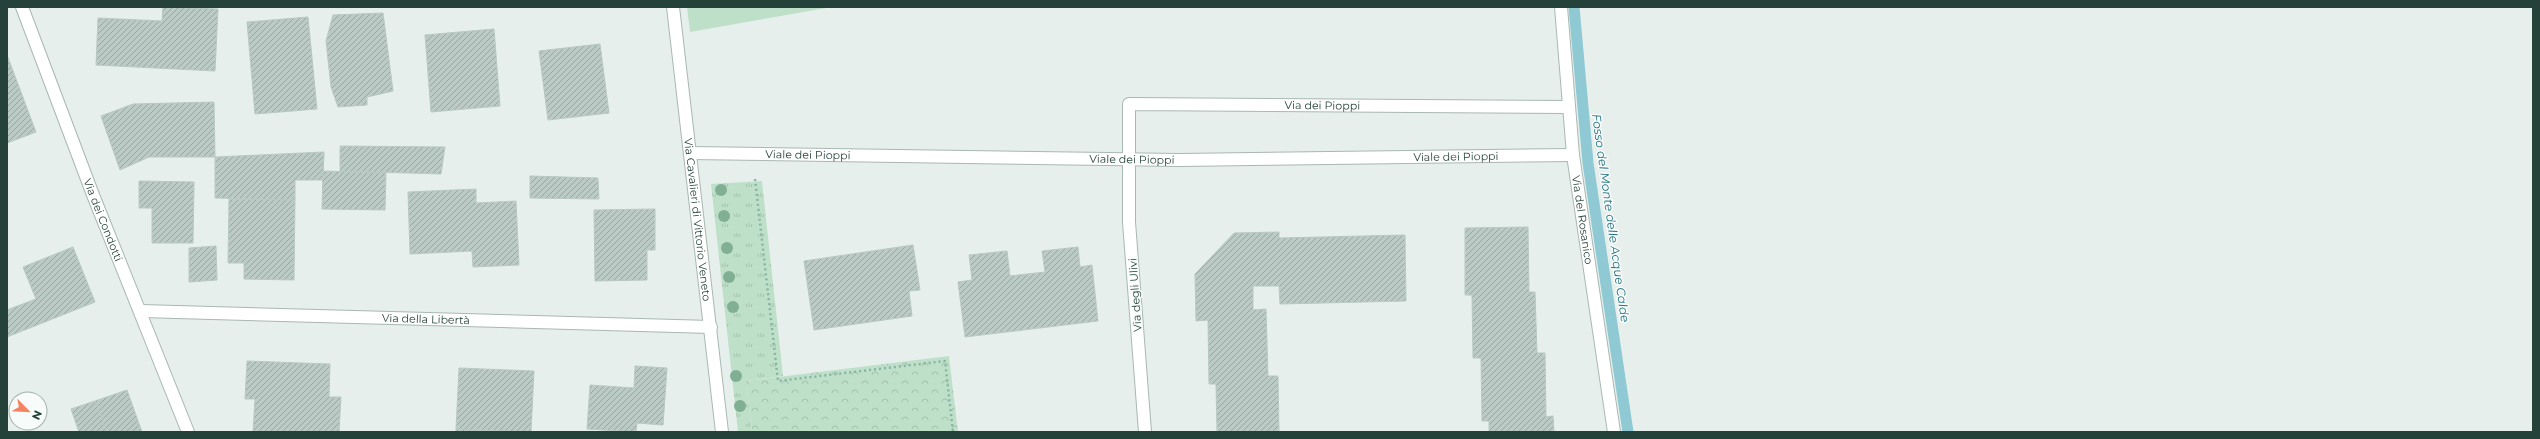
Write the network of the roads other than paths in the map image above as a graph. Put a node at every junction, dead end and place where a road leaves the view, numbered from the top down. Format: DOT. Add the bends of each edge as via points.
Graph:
graph roads {
  1 [pos="22,7"];
  2 [pos="673,7"];
  3 [pos="1561,7"];
  4 [pos="1569,107"];
  5 [pos="690,153"];
  6 [pos="1573,155"];
  7 [pos="1130,158"];
  8 [pos="141,312"];
  9 [pos="711,327"];
  10 [pos="188,432"];
  11 [pos="722,432"];
  12 [pos="1145,432"];
  13 [pos="1614,432"];
  1 -- 8 [label="street, Via dei Condotti" via="93,195"];
  2 -- 5 [label="street, Via Cavalieri di Vittorio Veneto"];
  3 -- 4 [label="street, Via del Rosanico"];
  4 -- 6 [label="street, Via del Rosanico"];
  4 -- 7 [label="street, Via dei Pioppi" via="1129,104"];
  5 -- 7 [label="street, Viale dei Pioppi"];
  5 -- 9 [label="street, Via Cavalieri di Vittorio Veneto"];
  6 -- 7 [label="street, Viale dei Pioppi" via="1180,160"];
  6 -- 13 [label="street, Via del Rosanico"];
  7 -- 12 [label="street, Via degli Ulivi" via="1129,222"];
  8 -- 9 [label="street, Via della Libertà"];
  8 -- 10 [label="street, Via dei Condotti"];
  9 -- 11 [label="street, Via Cavalieri di Vittorio Veneto"];
}
